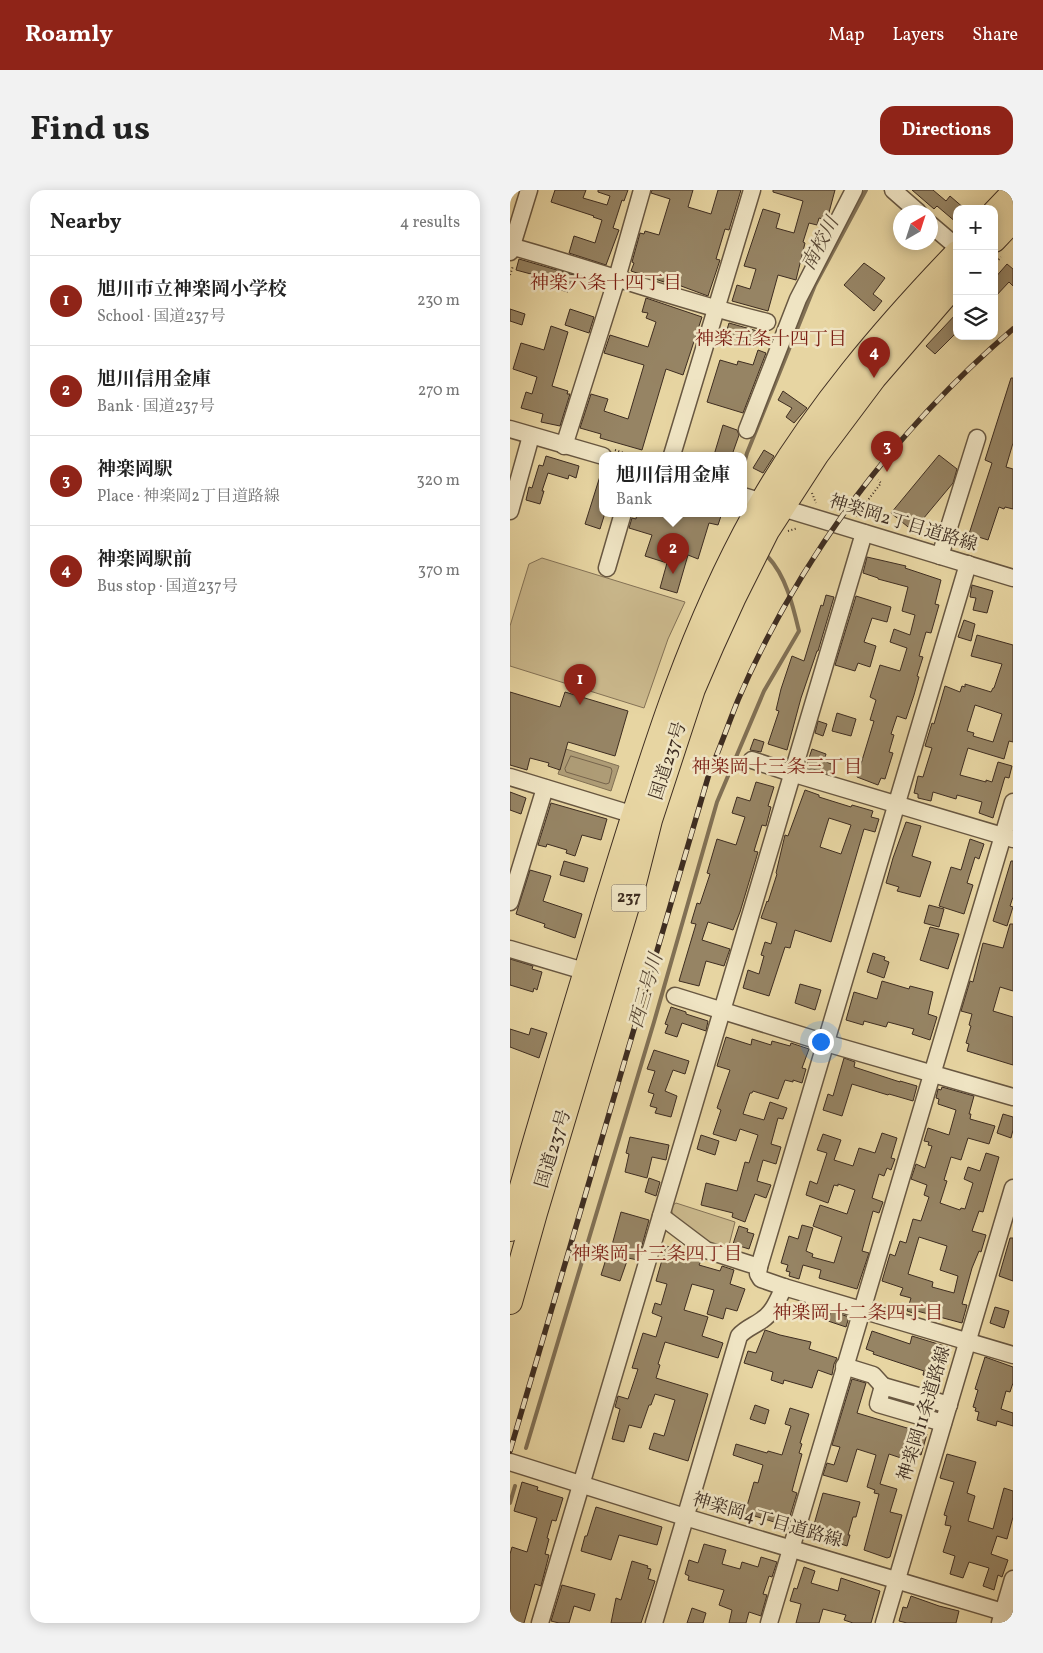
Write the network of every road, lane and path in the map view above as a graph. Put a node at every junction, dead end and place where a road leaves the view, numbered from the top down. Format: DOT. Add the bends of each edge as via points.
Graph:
graph roads {
  1 [pos="529,190"];
  2 [pos="642,190"];
  3 [pos="752,190"];
  4 [pos="854,190"];
  5 [pos="893,190"];
  6 [pos="1013,193"];
  7 [pos="910,205"];
  8 [pos="998,209"];
  9 [pos="1013,220"];
  10 [pos="938,231"];
  11 [pos="998,236"];
  12 [pos="953,244"];
  13 [pos="510,248"];
  14 [pos="953,257"];
  15 [pos="617,278"];
  16 [pos="953,287"];
  17 [pos="715,310"];
  18 [pos="766,322"];
  19 [pos="510,429"];
  20 [pos="747,430"];
  21 [pos="531,436"];
  22 [pos="977,438"];
  23 [pos="564,446"];
  24 [pos="673,452"];
  25 [pos="599,455"];
  26 [pos="878,480"];
  27 [pos="762,502"];
  28 [pos="510,511"];
  29 [pos="623,517"];
  30 [pos="858,527"];
  31 [pos="940,556"];
  32 [pos="968,564"];
  33 [pos="607,568"];
  34 [pos="1013,578"];
  35 [pos="752,760"];
  36 [pos="791,774"];
  37 [pos="510,777"];
  38 [pos="545,788"];
  39 [pos="1013,802"];
  40 [pos="898,805"];
  41 [pos="642,817"];
  42 [pos="1008,838"];
  43 [pos="510,902"];
  44 [pos="510,948"];
  45 [pos="596,974"];
  46 [pos="675,996"];
  47 [pos="721,1010"];
  48 [pos="826,1042"];
  49 [pos="932,1073"];
  50 [pos="1013,1097"];
  51 [pos="1013,1188"];
  52 [pos="518,1214"];
  53 [pos="661,1216"];
  54 [pos="759,1266"];
  55 [pos="784,1287"];
  56 [pos="510,1302"];
  57 [pos="861,1309"];
  58 [pos="967,1342"];
  59 [pos="1013,1355"];
  60 [pos="844,1366"];
  61 [pos="883,1386"];
  62 [pos="949,1405"];
  63 [pos="943,1423"];
  64 [pos="510,1462"];
  65 [pos="581,1485"];
  66 [pos="685,1518"];
  67 [pos="791,1549"];
  68 [pos="1013,1579"];
  69 [pos="897,1580"];
  70 [pos="1005,1616"];
  71 [pos="540,1623"];
  72 [pos="654,1623"];
  73 [pos="769,1623"];
  74 [pos="884,1623"];
  1 -- 13 [label="street"];
  2 -- 15 [label="street"];
  3 -- 17 [label="street"];
  4 -- 20 [label="street" via="798,299"];
  5 -- 7 [label="street"];
  6 -- 8 [label="highway"];
  9 -- 11 [label="highway"];
  10 -- 12 [label="street"];
  13 -- 15 [label="street"];
  14 -- 27 [label="highway, 国道237号 / 237" via="902,310 851,374 805,435"];
  15 -- 17 [label="street"];
  15 -- 23 [label="street"];
  16 -- 27 [label="highway, 国道237号 / 237" via="874,378 817,454"];
  17 -- 18 [label="street"];
  17 -- 24 [label="street"];
  19 -- 21 [label="street"];
  21 -- 23 [label="street"];
  21 -- 28 [label="street"];
  22 -- 31 [label="street"];
  23 -- 25 [label="street"];
  26 -- 30 [label="path" via="881,483"];
  27 -- 30 [label="street, 神楽岡2丁目道路線"];
  27 -- 41 [label="highway, 国道237号 / 237" via="715,592 676,687"];
  29 -- 33 [label="street"];
  30 -- 31 [label="street, 神楽岡2丁目道路線"];
  30 -- 36 [label="street"];
  31 -- 32 [label="street, 神楽岡2丁目道路線"];
  32 -- 34 [label="street, 神楽岡2丁目道路線"];
  32 -- 40 [label="street"];
  35 -- 36 [label="street"];
  36 -- 40 [label="street"];
  36 -- 47 [label="street"];
  37 -- 38 [label="street"];
  38 -- 41 [label="street"];
  38 -- 43 [label="street"];
  39 -- 42 [label="street"];
  40 -- 42 [label="street"];
  40 -- 48 [label="street"];
  41 -- 45 [label="highway, 国道237号 / 237" via="634,883"];
  42 -- 49 [label="street"];
  44 -- 45 [label="street"];
  45 -- 52 [label="highway, 国道237号 / 237"];
  46 -- 47 [label="street"];
  47 -- 48 [label="street"];
  47 -- 53 [label="street"];
  48 -- 49 [label="street"];
  48 -- 54 [label="street"];
  49 -- 50 [label="street"];
  49 -- 57 [label="street"];
  51 -- 58 [label="street, 神楽岡11条道路線"];
  52 -- 56 [label="highway, 国道237号 / 237"];
  53 -- 54 [label="street" via="706,1250"];
  53 -- 65 [label="street"];
  54 -- 55 [label="street" via="761,1279"];
  55 -- 57 [label="street"];
  55 -- 66 [label="street" via="774,1308 739,1336"];
  57 -- 58 [label="street"];
  57 -- 60 [label="street"];
  58 -- 59 [label="street"];
  58 -- 62 [label="street, 神楽岡11条道路線"];
  60 -- 61 [label="street" via="873,1375"];
  60 -- 67 [label="street"];
  61 -- 62 [label="street"];
  61 -- 63 [label="street" via="878,1404"];
  62 -- 63 [label="street, 神楽岡11条道路線"];
  63 -- 69 [label="street, 神楽岡11条道路線"];
  64 -- 65 [label="street, 神楽岡4丁目道路線"];
  65 -- 66 [label="street, 神楽岡4丁目道路線"];
  65 -- 71 [label="street"];
  66 -- 67 [label="street, 神楽岡4丁目道路線"];
  66 -- 72 [label="street"];
  67 -- 69 [label="street, 神楽岡4丁目道路線"];
  67 -- 73 [label="street"];
  68 -- 70 [label="street"];
  69 -- 70 [label="street, 神楽岡4丁目道路線"];
  69 -- 74 [label="street, 神楽岡11条道路線"];
}
